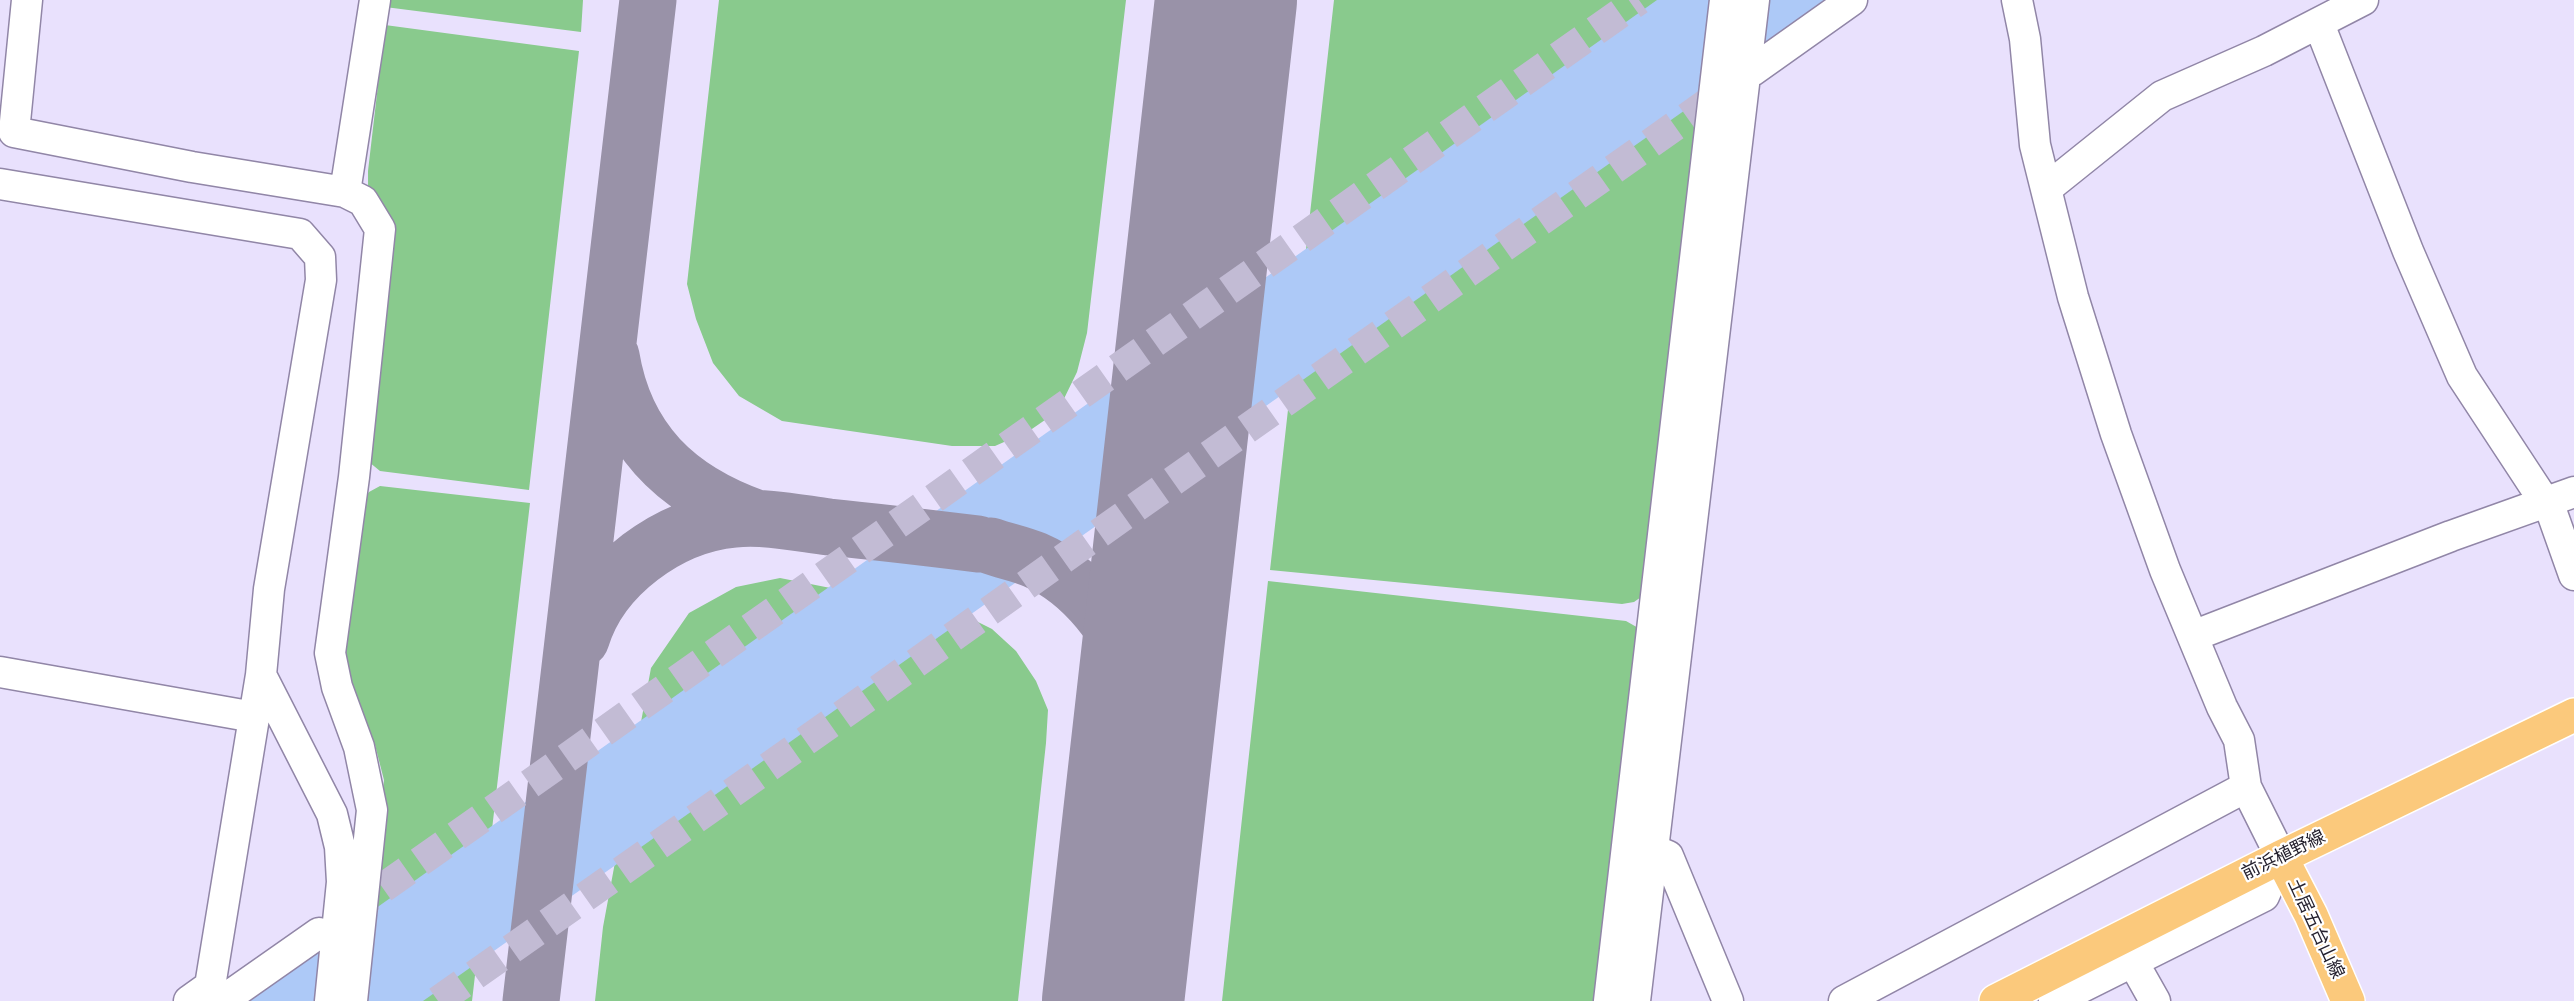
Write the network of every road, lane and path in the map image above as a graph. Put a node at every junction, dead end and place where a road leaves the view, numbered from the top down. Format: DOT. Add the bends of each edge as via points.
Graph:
graph roads {
  1 [pos="27,0"];
  2 [pos="375,0"];
  3 [pos="1725,0"];
  4 [pos="1754,0"];
  5 [pos="1852,0"];
  6 [pos="2017,0"];
  7 [pos="2363,0"];
  8 [pos="2319,24"];
  9 [pos="1752,71"];
  10 [pos="0,184"];
  11 [pos="2046,189"];
  12 [pos="345,192"];
  13 [pos="2574,492"];
  14 [pos="2545,503"];
  15 [pos="2574,575"];
  16 [pos="2193,636"];
  17 [pos="0,672"];
  18 [pos="261,675"];
  19 [pos="2574,716"];
  20 [pos="254,717"];
  21 [pos="2246,787"];
  22 [pos="1653,850"];
  23 [pos="2281,857"];
  24 [pos="319,933"];
  25 [pos="2133,962"];
  26 [pos="189,1001"];
  27 [pos="222,1001"];
  28 [pos="330,1001"];
  29 [pos="352,1001"];
  30 [pos="1609,1001"];
  31 [pos="1635,1001"];
  32 [pos="1728,1001"];
  33 [pos="1844,1001"];
  34 [pos="1996,1001"];
  35 [pos="2054,1001"];
  36 [pos="2155,1001"];
  37 [pos="2348,1001"];
  1 -- 12 [label="street" via="14,132"];
  2 -- 12 [label="street"];
  3 -- 30 [label="street"];
  4 -- 22 [label="street"];
  5 -- 9 [label="street"];
  6 -- 11 [label="street" via="2025,39 2035,145"];
  7 -- 8 [label="street"];
  8 -- 11 [label="street" via="2162,96"];
  8 -- 14 [label="street" via="2462,376"];
  10 -- 18 [label="street" via="300,234 320,257 321,280 269,589"];
  11 -- 16 [label="street" via="2073,297 2116,434"];
  12 -- 29 [label="street" via="363,201 380,229 354,477 330,653 337,687 360,747 372,810"];
  13 -- 14 [label="street"];
  14 -- 15 [label="street"];
  14 -- 16 [label="street"];
  16 -- 21 [label="street" via="2239,740"];
  17 -- 20 [label="street"];
  18 -- 20 [label="street"];
  18 -- 28 [label="street" via="332,814 340,847 342,882"];
  19 -- 23 [label="main road, 前浜植野線"];
  20 -- 26 [label="street" via="210,986"];
  21 -- 23 [label="street"];
  21 -- 33 [label="street"];
  22 -- 31 [label="street"];
  22 -- 32 [label="street" via="1668,856"];
  23 -- 25 [label="street" via="2265,896"];
  23 -- 34 [label="main road, 前浜植野線"];
  23 -- 37 [label="main road, 土居五台山線"];
  24 -- 27 [label="street"];
  25 -- 35 [label="street"];
  25 -- 36 [label="street"];
}
